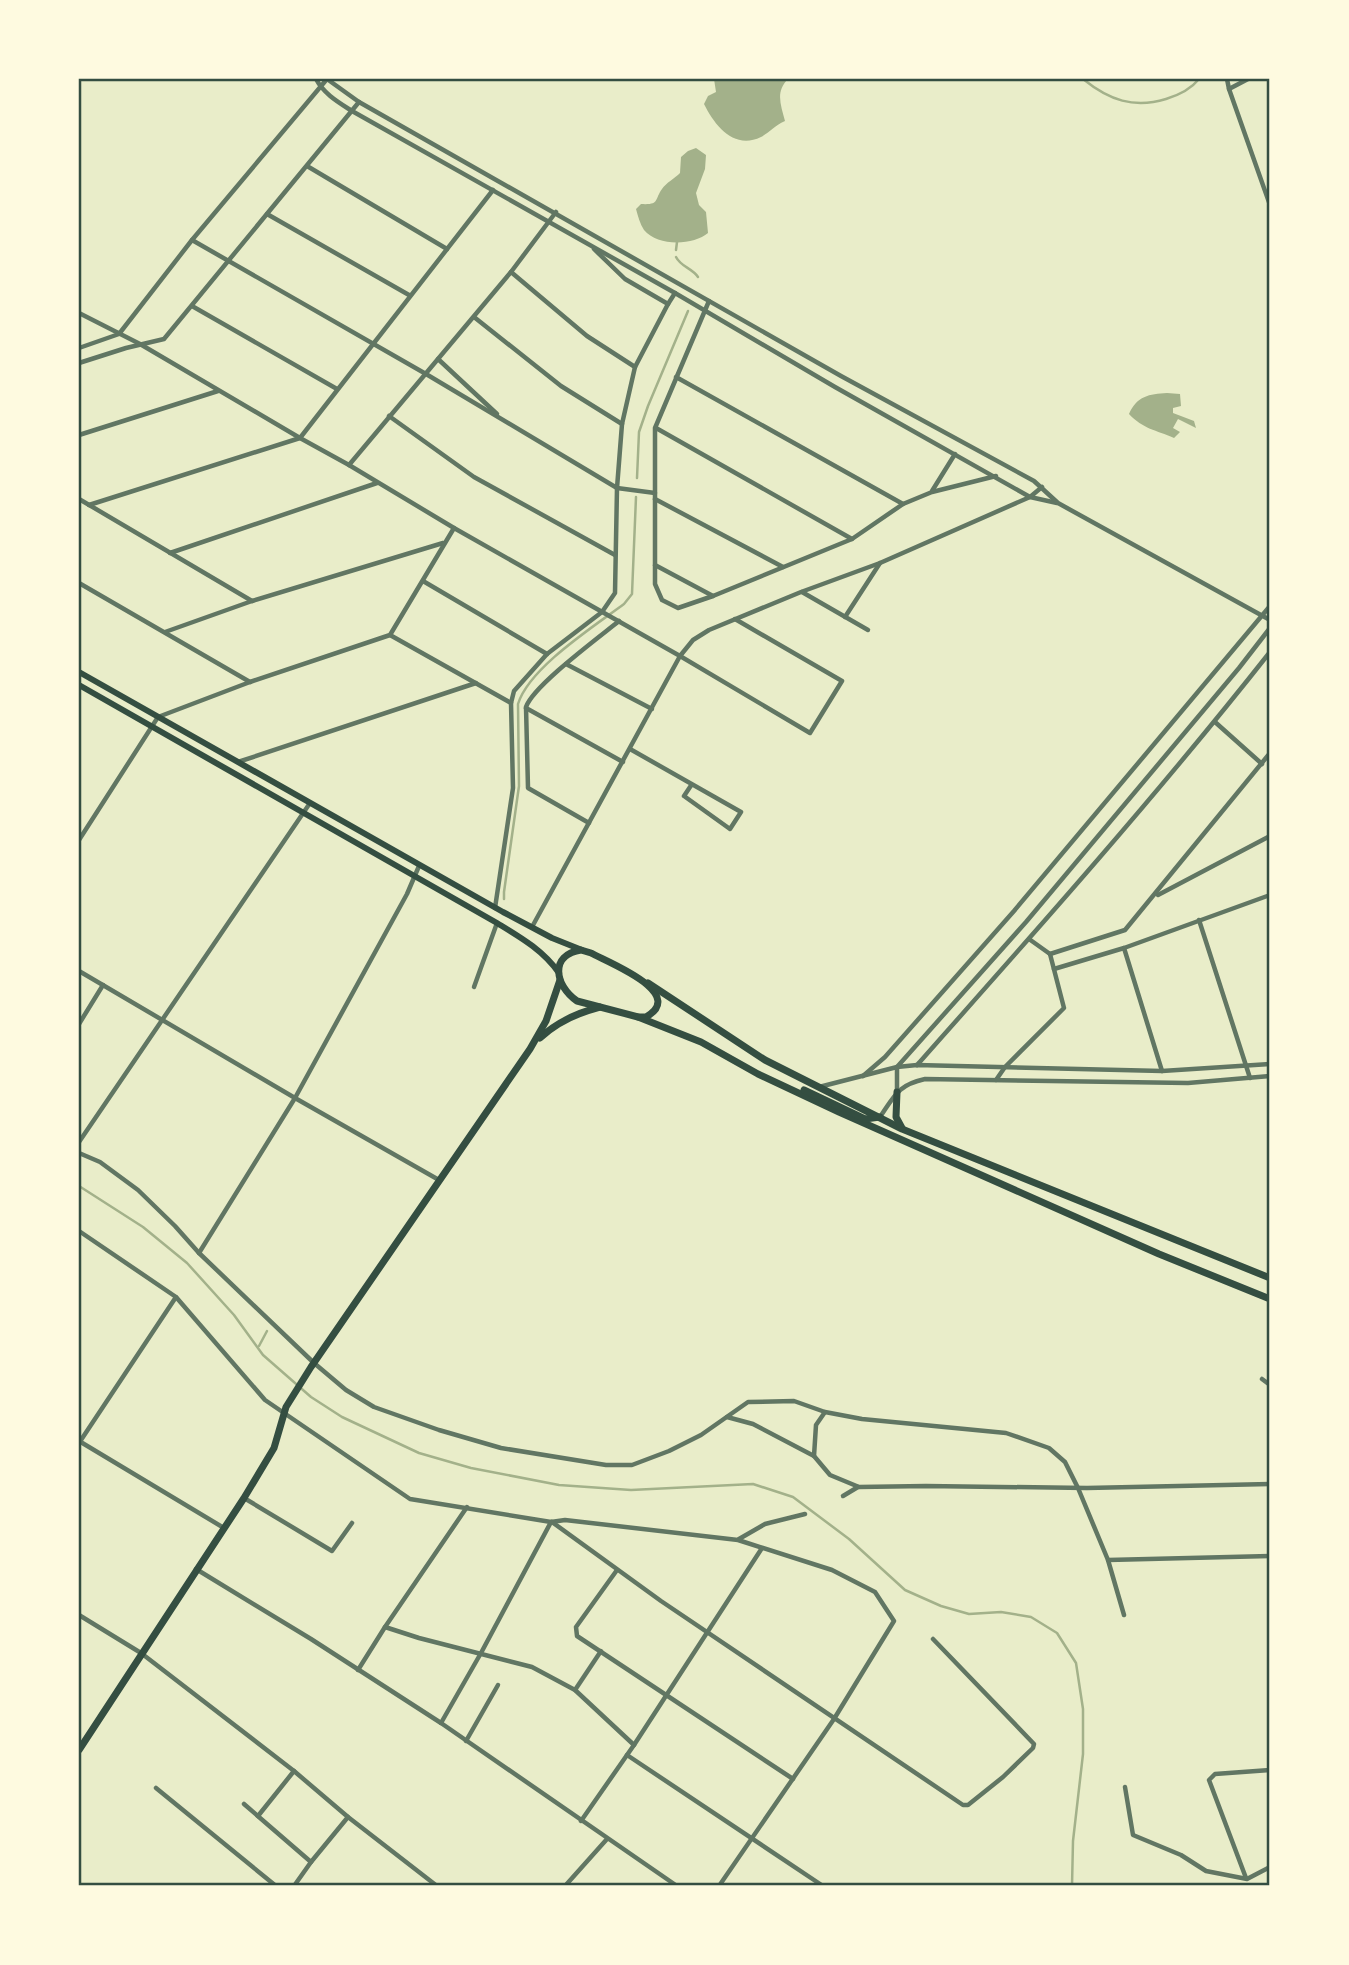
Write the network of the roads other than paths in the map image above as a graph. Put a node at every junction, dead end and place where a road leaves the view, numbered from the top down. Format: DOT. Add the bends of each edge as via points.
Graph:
graph roads {
  1 [pos="316,79"];
  2 [pos="327,79"];
  3 [pos="1227,79"];
  4 [pos="1248,79"];
  5 [pos="320,87"];
  6 [pos="1229,89"];
  7 [pos="359,102"];
  8 [pos="352,111"];
  9 [pos="307,166"];
  10 [pos="493,190"];
  11 [pos="1270,205"];
  12 [pos="556,212"];
  13 [pos="267,214"];
  14 [pos="550,222"];
  15 [pos="192,240"];
  16 [pos="588,243"];
  17 [pos="447,249"];
  18 [pos="228,261"];
  19 [pos="511,272"];
  20 [pos="675,293"];
  21 [pos="410,295"];
  22 [pos="709,301"];
  23 [pos="668,304"];
  24 [pos="192,306"];
  25 [pos="704,310"];
  26 [pos="79,313"];
  27 [pos="474,317"];
  28 [pos="119,334"];
  29 [pos="140,344"];
  30 [pos="374,344"];
  31 [pos="79,348"];
  32 [pos="438,359"];
  33 [pos="79,363"];
  34 [pos="635,367"];
  35 [pos="426,374"];
  36 [pos="841,376"];
  37 [pos="676,377"];
  38 [pos="835,387"];
  39 [pos="337,389"];
  40 [pos="218,390"];
  41 [pos="389,416"];
  42 [pos="505,422"];
  43 [pos="622,424"];
  44 [pos="655,428"];
  45 [pos="79,435"];
  46 [pos="300,438"];
  47 [pos="955,454"];
  48 [pos="349,465"];
  49 [pos="996,476"];
  50 [pos="378,482"];
  51 [pos="1042,487"];
  52 [pos="617,488"];
  53 [pos="932,492"];
  54 [pos="655,496"];
  55 [pos="1030,497"];
  56 [pos="79,499"];
  57 [pos="1058,503"];
  58 [pos="903,504"];
  59 [pos="89,505"];
  60 [pos="454,528"];
  61 [pos="852,539"];
  62 [pos="444,542"];
  63 [pos="170,553"];
  64 [pos="615,555"];
  65 [pos="880,563"];
  66 [pos="655,565"];
  67 [pos="783,567"];
  68 [pos="423,581"];
  69 [pos="79,583"];
  70 [pos="801,592"];
  71 [pos="713,596"];
  72 [pos="252,601"];
  73 [pos="1270,606"];
  74 [pos="604,613"];
  75 [pos="1264,615"];
  76 [pos="845,617"];
  77 [pos="735,619"];
  78 [pos="617,620"];
  79 [pos="1270,620"];
  80 [pos="1270,628"];
  81 [pos="868,630"];
  82 [pos="165,632"];
  83 [pos="390,635"];
  84 [pos="1270,652"];
  85 [pos="547,654"];
  86 [pos="680,656"];
  87 [pos="566,664"];
  88 [pos="79,672"];
  89 [pos="250,682"];
  90 [pos="476,683"];
  91 [pos="79,685"];
  92 [pos="512,703"];
  93 [pos="526,707"];
  94 [pos="652,709"];
  95 [pos="158,717"];
  96 [pos="1215,722"];
  97 [pos="152,727"];
  98 [pos="630,749"];
  99 [pos="1270,753"];
  100 [pos="237,762"];
  101 [pos="623,762"];
  102 [pos="1262,764"];
  103 [pos="692,784"];
  104 [pos="310,803"];
  105 [pos="303,813"];
  106 [pos="589,823"];
  107 [pos="1270,836"];
  108 [pos="79,839"];
  109 [pos="419,866"];
  110 [pos="413,876"];
  111 [pos="1270,895"];
  112 [pos="1154,897"];
  113 [pos="495,908"];
  114 [pos="514,918"];
  115 [pos="1199,920"];
  116 [pos="497,923"];
  117 [pos="532,928"];
  118 [pos="508,929"];
  119 [pos="1029,939"];
  120 [pos="1124,947"];
  121 [pos="590,953"];
  122 [pos="1050,954"];
  123 [pos="1054,969"];
  124 [pos="79,971"];
  125 [pos="559,976"];
  126 [pos="648,984"];
  127 [pos="103,985"];
  128 [pos="474,987"];
  129 [pos="601,1007"];
  130 [pos="638,1017"];
  131 [pos="163,1019"];
  132 [pos="79,1024"];
  133 [pos="530,1049"];
  134 [pos="1270,1064"];
  135 [pos="917,1065"];
  136 [pos="1246,1066"];
  137 [pos="897,1067"];
  138 [pos="1005,1067"];
  139 [pos="1162,1071"];
  140 [pos="758,1074"];
  141 [pos="863,1076"];
  142 [pos="1270,1076"];
  143 [pos="1250,1078"];
  144 [pos="996,1080"];
  145 [pos="818,1087"];
  146 [pos="897,1092"];
  147 [pos="295,1098"];
  148 [pos="880,1117"];
  149 [pos="902,1129"];
  150 [pos="79,1142"];
  151 [pos="79,1153"];
  152 [pos="439,1180"];
  153 [pos="79,1231"];
  154 [pos="199,1254"];
  155 [pos="1270,1278"];
  156 [pos="176,1297"];
  157 [pos="1270,1299"];
  158 [pos="312,1365"];
  159 [pos="1262,1379"];
  160 [pos="1270,1385"];
  161 [pos="286,1410"];
  162 [pos="825,1412"];
  163 [pos="727,1417"];
  164 [pos="79,1442"];
  165 [pos="814,1456"];
  166 [pos="1270,1484"];
  167 [pos="859,1487"];
  168 [pos="1078,1488"];
  169 [pos="843,1496"];
  170 [pos="244,1499"];
  171 [pos="467,1507"];
  172 [pos="805,1514"];
  173 [pos="551,1522"];
  174 [pos="352,1523"];
  175 [pos="224,1529"];
  176 [pos="738,1540"];
  177 [pos="762,1548"];
  178 [pos="1270,1556"];
  179 [pos="1108,1560"];
  180 [pos="196,1569"];
  181 [pos="617,1570"];
  182 [pos="79,1615"];
  183 [pos="1124,1615"];
  184 [pos="385,1627"];
  185 [pos="707,1633"];
  186 [pos="933,1639"];
  187 [pos="601,1651"];
  188 [pos="141,1653"];
  189 [pos="481,1653"];
  190 [pos="358,1670"];
  191 [pos="498,1685"];
  192 [pos="575,1690"];
  193 [pos="667,1695"];
  194 [pos="834,1719"];
  195 [pos="440,1723"];
  196 [pos="466,1741"];
  197 [pos="634,1745"];
  198 [pos="79,1750"];
  199 [pos="627,1755"];
  200 [pos="1270,1770"];
  201 [pos="294,1771"];
  202 [pos="793,1779"];
  203 [pos="1125,1787"];
  204 [pos="156,1788"];
  205 [pos="244,1804"];
  206 [pos="258,1816"];
  207 [pos="348,1817"];
  208 [pos="581,1821"];
  209 [pos="607,1839"];
  210 [pos="752,1839"];
  211 [pos="311,1862"];
  212 [pos="1270,1867"];
  213 [pos="1247,1879"];
  214 [pos="276,1886"];
  215 [pos="294,1886"];
  216 [pos="437,1886"];
  217 [pos="565,1886"];
  218 [pos="677,1886"];
  219 [pos="719,1886"];
  220 [pos="823,1886"];
  1 -- 5 [label="street"];
  2 -- 5 [label="street"];
  2 -- 7 [label="street"];
  3 -- 6 [label="street"];
  4 -- 6 [label="street"];
  5 -- 8 [label="street"];
  5 -- 15 [label="street"];
  6 -- 11 [label="street"];
  7 -- 8 [label="street"];
  7 -- 12 [label="street"];
  8 -- 9 [label="street"];
  8 -- 10 [label="street"];
  9 -- 13 [label="street"];
  9 -- 17 [label="street"];
  10 -- 14 [label="street"];
  10 -- 17 [label="street"];
  12 -- 14 [label="street"];
  12 -- 22 [label="street"];
  13 -- 18 [label="street"];
  13 -- 21 [label="street"];
  14 -- 16 [label="street"];
  14 -- 19 [label="street"];
  15 -- 18 [label="street"];
  15 -- 28 [label="street"];
  16 -- 20 [label="street"];
  16 -- 23 [label="street" via="625,279"];
  17 -- 21 [label="street"];
  18 -- 24 [label="street"];
  18 -- 30 [label="street"];
  19 -- 27 [label="street"];
  19 -- 34 [label="street" via="587,336"];
  20 -- 23 [label="street"];
  20 -- 25 [label="street"];
  21 -- 30 [label="street"];
  22 -- 25 [label="street"];
  22 -- 36 [label="street"];
  23 -- 34 [label="street"];
  24 -- 29 [label="street" via="163,339"];
  24 -- 39 [label="street"];
  25 -- 37 [label="street"];
  25 -- 38 [label="street"];
  26 -- 28 [label="street"];
  27 -- 32 [label="street"];
  27 -- 43 [label="street" via="561,386"];
  28 -- 29 [label="street"];
  28 -- 31 [label="street"];
  29 -- 33 [label="street"];
  29 -- 40 [label="street"];
  30 -- 35 [label="street"];
  30 -- 39 [label="street"];
  32 -- 35 [label="street"];
  32 -- 42 [label="street"];
  34 -- 43 [label="street"];
  35 -- 41 [label="street"];
  35 -- 42 [label="street"];
  36 -- 38 [label="street"];
  36 -- 51 [label="street"];
  37 -- 44 [label="street"];
  37 -- 58 [label="street"];
  38 -- 47 [label="street"];
  39 -- 46 [label="street"];
  40 -- 45 [label="street"];
  40 -- 46 [label="street"];
  41 -- 48 [label="street"];
  41 -- 64 [label="street" via="474,477"];
  42 -- 52 [label="street"];
  43 -- 52 [label="street"];
  44 -- 54 [label="street"];
  44 -- 61 [label="street"];
  46 -- 48 [label="street"];
  46 -- 59 [label="street"];
  47 -- 49 [label="street"];
  47 -- 53 [label="street"];
  48 -- 50 [label="street"];
  49 -- 53 [label="street"];
  49 -- 55 [label="street"];
  50 -- 60 [label="street"];
  50 -- 63 [label="street"];
  51 -- 55 [label="street"];
  51 -- 57 [label="street"];
  52 -- 54 [label="street"];
  52 -- 64 [label="street"];
  53 -- 58 [label="street"];
  54 -- 66 [label="street"];
  54 -- 67 [label="street"];
  55 -- 57 [label="street"];
  55 -- 65 [label="street"];
  56 -- 59 [label="street"];
  57 -- 75 [label="street"];
  58 -- 61 [label="street"];
  59 -- 63 [label="street"];
  60 -- 62 [label="street"];
  60 -- 74 [label="street"];
  61 -- 67 [label="street"];
  62 -- 68 [label="street"];
  62 -- 72 [label="street"];
  63 -- 72 [label="street"];
  64 -- 74 [label="street" via="615,593"];
  65 -- 70 [label="street"];
  65 -- 76 [label="street"];
  66 -- 71 [label="street"];
  66 -- 71 [label="street" via="655,584 662,600 678,608"];
  67 -- 71 [label="street"];
  68 -- 83 [label="street"];
  68 -- 85 [label="street"];
  69 -- 82 [label="street"];
  70 -- 76 [label="street"];
  70 -- 77 [label="street"];
  72 -- 82 [label="street"];
  73 -- 75 [label="street"];
  74 -- 78 [label="street"];
  74 -- 85 [label="street"];
  75 -- 79 [label="street"];
  75 -- 141 [label="street" via="1014,911"];
  76 -- 81 [label="street"];
  77 -- 86 [label="street" via="694,640"];
  77 -- 86 [label="street" via="842,681 810,733"];
  78 -- 86 [label="street"];
  78 -- 87 [label="street"];
  80 -- 137 [label="street" via="1026,922"];
  82 -- 89 [label="street"];
  83 -- 89 [label="street"];
  83 -- 90 [label="street"];
  84 -- 96 [label="street"];
  85 -- 92 [label="street" via="514,691"];
  86 -- 94 [label="street"];
  87 -- 93 [label="street" via="529,698"];
  87 -- 94 [label="street"];
  88 -- 95 [label="main road"];
  89 -- 95 [label="street"];
  90 -- 92 [label="street"];
  90 -- 100 [label="street"];
  91 -- 97 [label="main road"];
  92 -- 113 [label="street" via="513,788"];
  93 -- 101 [label="street"];
  93 -- 106 [label="street" via="528,788"];
  94 -- 98 [label="street"];
  95 -- 97 [label="street"];
  95 -- 100 [label="main road"];
  96 -- 102 [label="street"];
  96 -- 119 [label="street"];
  97 -- 105 [label="main road"];
  97 -- 108 [label="street"];
  98 -- 101 [label="street"];
  98 -- 103 [label="street"];
  99 -- 102 [label="street"];
  100 -- 104 [label="main road"];
  101 -- 106 [label="street"];
  102 -- 112 [label="street"];
  103 -- 103 [label="street" via="741,812 730,829 684,796"];
  104 -- 105 [label="street"];
  104 -- 109 [label="main road"];
  105 -- 110 [label="main road"];
  105 -- 131 [label="street"];
  106 -- 117 [label="street"];
  107 -- 112 [label="street"];
  109 -- 110 [label="street"];
  109 -- 113 [label="main road"];
  110 -- 116 [label="main road"];
  110 -- 147 [label="street"];
  111 -- 115 [label="street"];
  112 -- 122 [label="street" via="1125,930"];
  113 -- 114 [label="main road"];
  114 -- 117 [label="main road"];
  114 -- 118 [label="main road"];
  115 -- 120 [label="street"];
  115 -- 136 [label="street"];
  116 -- 118 [label="main road"];
  116 -- 128 [label="street"];
  117 -- 121 [label="main road"];
  118 -- 125 [label="main road" via="547,957"];
  119 -- 122 [label="street"];
  119 -- 135 [label="street"];
  120 -- 123 [label="street"];
  120 -- 139 [label="street"];
  121 -- 125 [label="main road" via="581,950 565,956"];
  121 -- 126 [label="main road"];
  122 -- 123 [label="street"];
  123 -- 138 [label="street" via="1064,1008"];
  124 -- 127 [label="street"];
  125 -- 129 [label="main road" via="570,996"];
  125 -- 133 [label="main road" via="547,1021"];
  126 -- 130 [label="main road" via="658,1002 651,1014"];
  126 -- 145 [label="main road" via="765,1060"];
  127 -- 131 [label="street"];
  127 -- 132 [label="street"];
  129 -- 130 [label="main road"];
  129 -- 133 [label="main road" via="552,1028"];
  130 -- 140 [label="main road" via="701,1042"];
  131 -- 147 [label="street"];
  131 -- 150 [label="street"];
  133 -- 152 [label="main road"];
  134 -- 136 [label="street"];
  135 -- 137 [label="street"];
  135 -- 138 [label="street"];
  136 -- 139 [label="street"];
  136 -- 143 [label="street"];
  137 -- 141 [label="street"];
  137 -- 146 [label="street"];
  138 -- 139 [label="street"];
  138 -- 144 [label="street"];
  140 -- 148 [label="main road" via="775,1077 865,1119"];
  140 -- 157 [label="main road"];
  141 -- 145 [label="street"];
  142 -- 143 [label="street"];
  143 -- 144 [label="street" via="1188,1083"];
  144 -- 146 [label="street" via="925,1079"];
  145 -- 148 [label="main road"];
  146 -- 148 [label="street"];
  146 -- 149 [label="main road" via="896,1117"];
  147 -- 152 [label="street"];
  147 -- 154 [label="street"];
  148 -- 149 [label="main road"];
  149 -- 155 [label="main road"];
  151 -- 154 [label="street" via="100,1162 138,1190"];
  152 -- 158 [label="main road"];
  153 -- 156 [label="street"];
  154 -- 158 [label="street"];
  156 -- 161 [label="street" via="265,1400"];
  156 -- 164 [label="street"];
  158 -- 161 [label="main road"];
  158 -- 163 [label="street" via="374,1407 439,1430 501,1448 606,1465 645,1461"];
  159 -- 160 [label="street"];
  161 -- 170 [label="main road" via="274,1448"];
  161 -- 171 [label="street" via="410,1499"];
  162 -- 163 [label="street" via="794,1401 748,1402"];
  162 -- 165 [label="street" via="816,1424"];
  162 -- 168 [label="street" via="1006,1433 1049,1448 1065,1462"];
  163 -- 165 [label="street" via="753,1424"];
  164 -- 175 [label="street"];
  165 -- 167 [label="street" via="830,1475"];
  166 -- 168 [label="street"];
  167 -- 168 [label="street"];
  167 -- 169 [label="street"];
  168 -- 179 [label="street"];
  170 -- 174 [label="street" via="332,1550"];
  170 -- 175 [label="main road"];
  171 -- 173 [label="street"];
  171 -- 184 [label="street"];
  172 -- 176 [label="street" via="765,1524"];
  173 -- 176 [label="street"];
  173 -- 181 [label="street"];
  173 -- 189 [label="street"];
  175 -- 180 [label="main road"];
  176 -- 177 [label="street"];
  177 -- 185 [label="street"];
  177 -- 194 [label="street" via="832,1570 875,1592 894,1621"];
  178 -- 179 [label="street"];
  179 -- 183 [label="street"];
  180 -- 188 [label="main road"];
  180 -- 190 [label="street"];
  181 -- 185 [label="street"];
  181 -- 187 [label="street" via="576,1627 578,1636"];
  182 -- 188 [label="street"];
  184 -- 189 [label="street"];
  184 -- 190 [label="street"];
  185 -- 193 [label="street"];
  185 -- 194 [label="street"];
  186 -- 194 [label="street" via="1034,1744 1003,1777 963,1805"];
  187 -- 192 [label="street"];
  187 -- 193 [label="street"];
  188 -- 198 [label="main road"];
  188 -- 201 [label="street"];
  189 -- 192 [label="street" via="532,1667"];
  189 -- 195 [label="street"];
  190 -- 195 [label="street"];
  191 -- 196 [label="street"];
  192 -- 197 [label="street"];
  193 -- 197 [label="street"];
  193 -- 202 [label="street"];
  194 -- 202 [label="street"];
  195 -- 196 [label="street"];
  196 -- 208 [label="street"];
  197 -- 199 [label="street"];
  199 -- 208 [label="street"];
  199 -- 210 [label="street"];
  200 -- 213 [label="street" via="1215,1774 1209,1780"];
  201 -- 206 [label="street"];
  201 -- 207 [label="street"];
  202 -- 210 [label="street"];
  203 -- 213 [label="street" via="1133,1835 1181,1854 1206,1871"];
  204 -- 214 [label="street"];
  205 -- 206 [label="street"];
  206 -- 211 [label="street"];
  207 -- 211 [label="street"];
  207 -- 216 [label="street"];
  208 -- 209 [label="street"];
  209 -- 217 [label="street"];
  209 -- 218 [label="street"];
  210 -- 219 [label="street"];
  210 -- 220 [label="street"];
  211 -- 215 [label="street"];
  212 -- 213 [label="street"];
}
